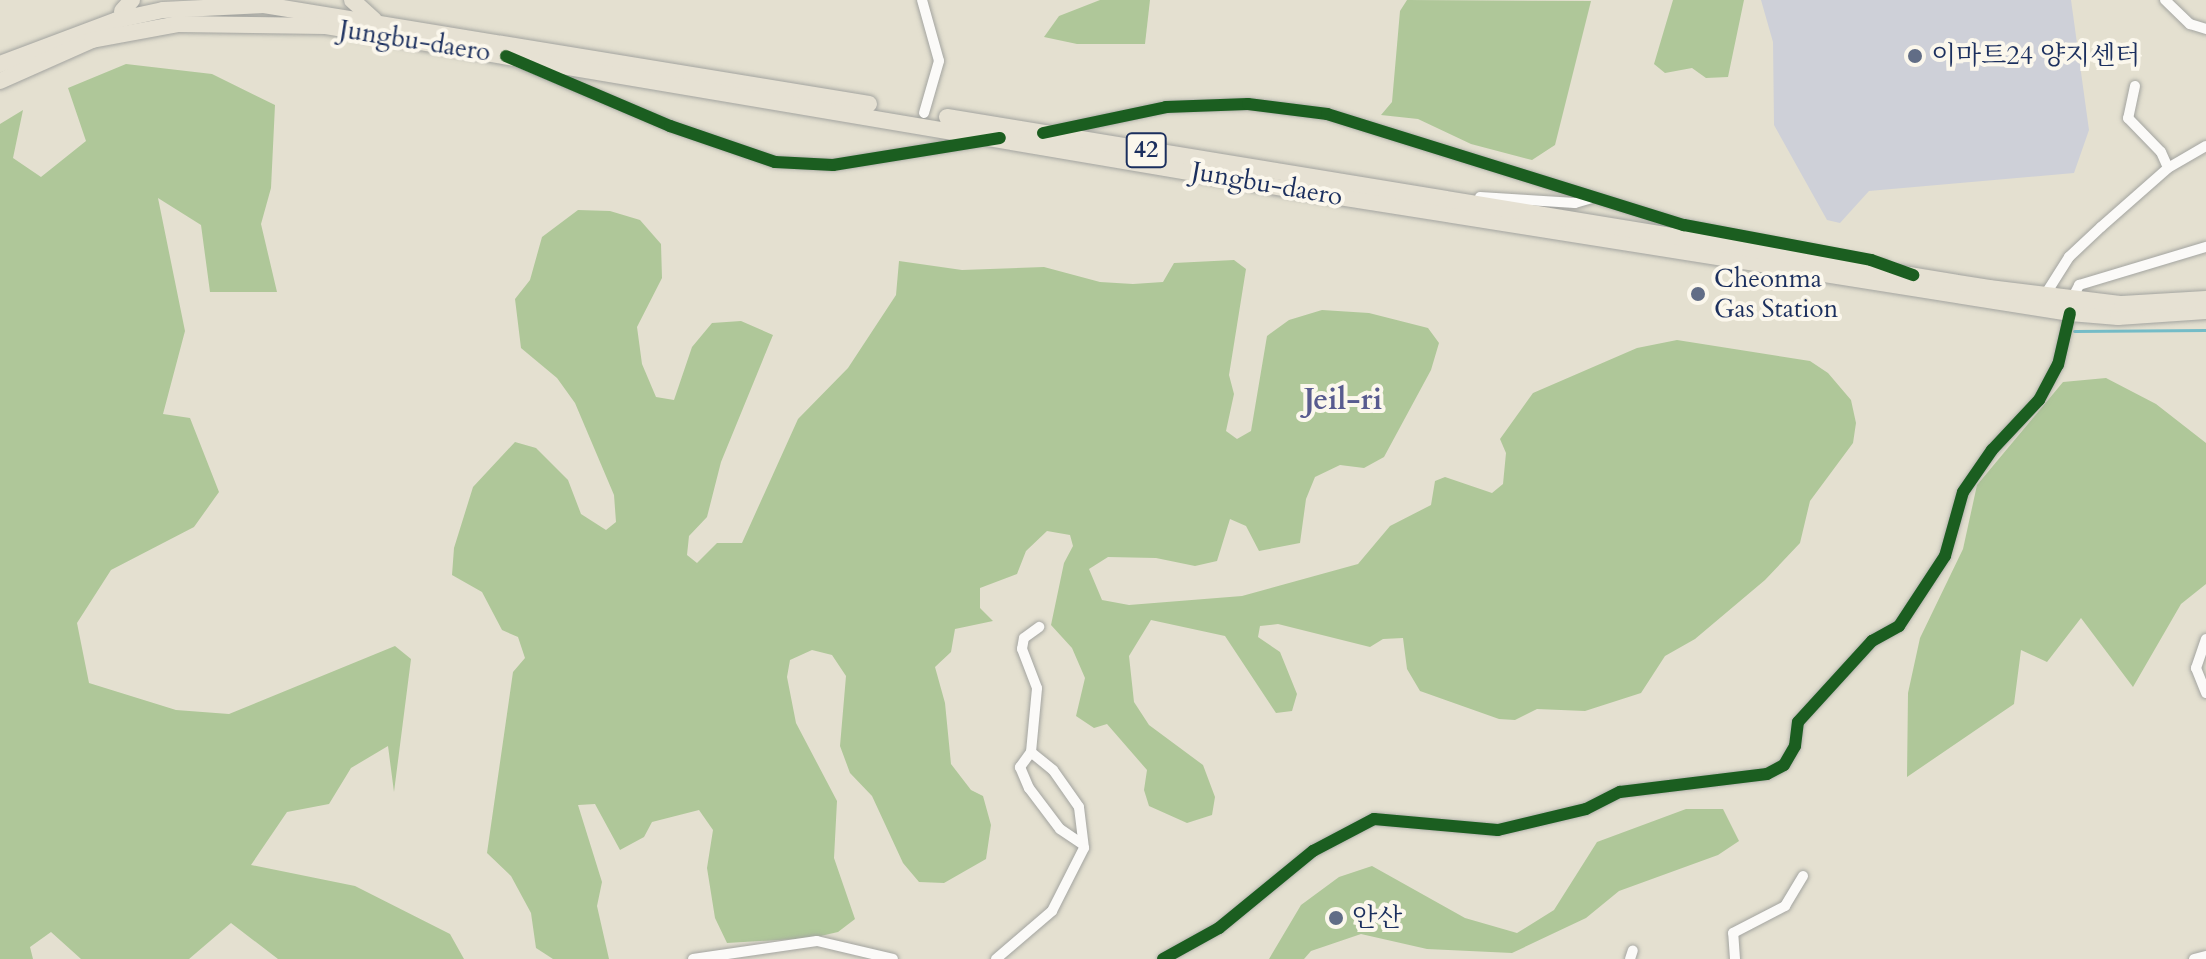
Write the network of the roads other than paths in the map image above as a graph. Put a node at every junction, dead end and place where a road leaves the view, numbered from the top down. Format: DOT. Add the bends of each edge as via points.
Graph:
graph roads {
  1 [pos="352,0"];
  2 [pos="922,0"];
  3 [pos="2165,0"];
  4 [pos="124,8"];
  5 [pos="375,21"];
  6 [pos="2206,29"];
  7 [pos="90,34"];
  8 [pos="0,53"];
  9 [pos="506,56"];
  10 [pos="0,64"];
  11 [pos="0,81"];
  12 [pos="2135,86"];
  13 [pos="0,91"];
  14 [pos="924,113"];
  15 [pos="1043,133"];
  16 [pos="1000,138"];
  17 [pos="2206,146"];
  18 [pos="2168,168"];
  19 [pos="1443,198"];
  20 [pos="1593,198"];
  21 [pos="2206,247"];
  22 [pos="1913,275"];
  23 [pos="2045,295"];
  24 [pos="2206,299"];
  25 [pos="2071,306"];
  26 [pos="2206,311"];
  27 [pos="1039,627"];
  28 [pos="2206,639"];
  29 [pos="2206,693"];
  30 [pos="1031,752"];
  31 [pos="1082,844"];
  32 [pos="1803,876"];
  33 [pos="2206,956"];
  34 [pos="693,959"];
  35 [pos="893,959"];
  36 [pos="996,959"];
  37 [pos="1163,959"];
  38 [pos="1735,959"];
  39 [pos="2194,959"];
  1 -- 5 [label="main road"];
  2 -- 14 [label="street" via="939,61"];
  3 -- 6 [label="street" via="2190,24"];
  4 -- 5 [label="main road, Jungbu-daero / 42" via="264,5"];
  4 -- 7 [label="main road, Jungbu-daero / 42"];
  5 -- 14 [label="main road, Jungbu-daero / 42"];
  7 -- 8 [label="main road" via="54,30"];
  7 -- 9 [label="main road, Jungbu-daero / 42" via="178,24 326,26"];
  7 -- 10 [label="main road, 42"];
  7 -- 11 [label="main road, 42"];
  7 -- 13 [label="main road"];
  9 -- 16 [label="main road, Jungbu-daero / 42"];
  9 -- 16 [label="street" via="670,126 775,162 833,165"];
  12 -- 18 [label="street" via="2128,118 2161,152"];
  14 -- 15 [label="main road, Jungbu-daero / 42"];
  15 -- 19 [label="main road, Jungbu-daero / 42"];
  15 -- 20 [label="street" via="1166,107 1248,104 1381,128"];
  16 -- 25 [label="main road, Jungbu-daero / 42" via="1295,190"];
  17 -- 18 [label="street"];
  18 -- 23 [label="street" via="2069,257"];
  19 -- 20 [label="street" via="1575,203"];
  19 -- 22 [label="main road, Jungbu-daero / 42"];
  20 -- 22 [label="street" via="1684,225 1871,260"];
  21 -- 25 [label="street" via="2079,285"];
  22 -- 23 [label="main road, Jungbu-daero / 42"];
  23 -- 25 [label="main road, Jungbu-daero / 42"];
  24 -- 25 [label="main road, Jungbu-daero / 42"];
  25 -- 26 [label="main road, Jungbu-daero / 42" via="2118,317"];
  25 -- 37 [label="street" via="2058,365 2039,400 1992,450 1963,492 1945,556 1899,626 1872,641 1798,722 1795,746 1784,765 1767,774 1620,792 1586,809 1498,830 1374,819 1313,851 1219,928"];
  27 -- 30 [label="street" via="1024,638 1022,649 1037,688"];
  28 -- 29 [label="street" via="2196,668"];
  30 -- 31 [label="street" via="1053,770 1079,807 1085,828"];
  30 -- 31 [label="street" via="1020,767 1029,788 1060,829"];
  31 -- 36 [label="street" via="1078,867 1052,911"];
  32 -- 38 [label="street" via="1785,906 1733,933"];
  33 -- 39 [label="street"];
  34 -- 35 [label="street" via="817,941"];
}
